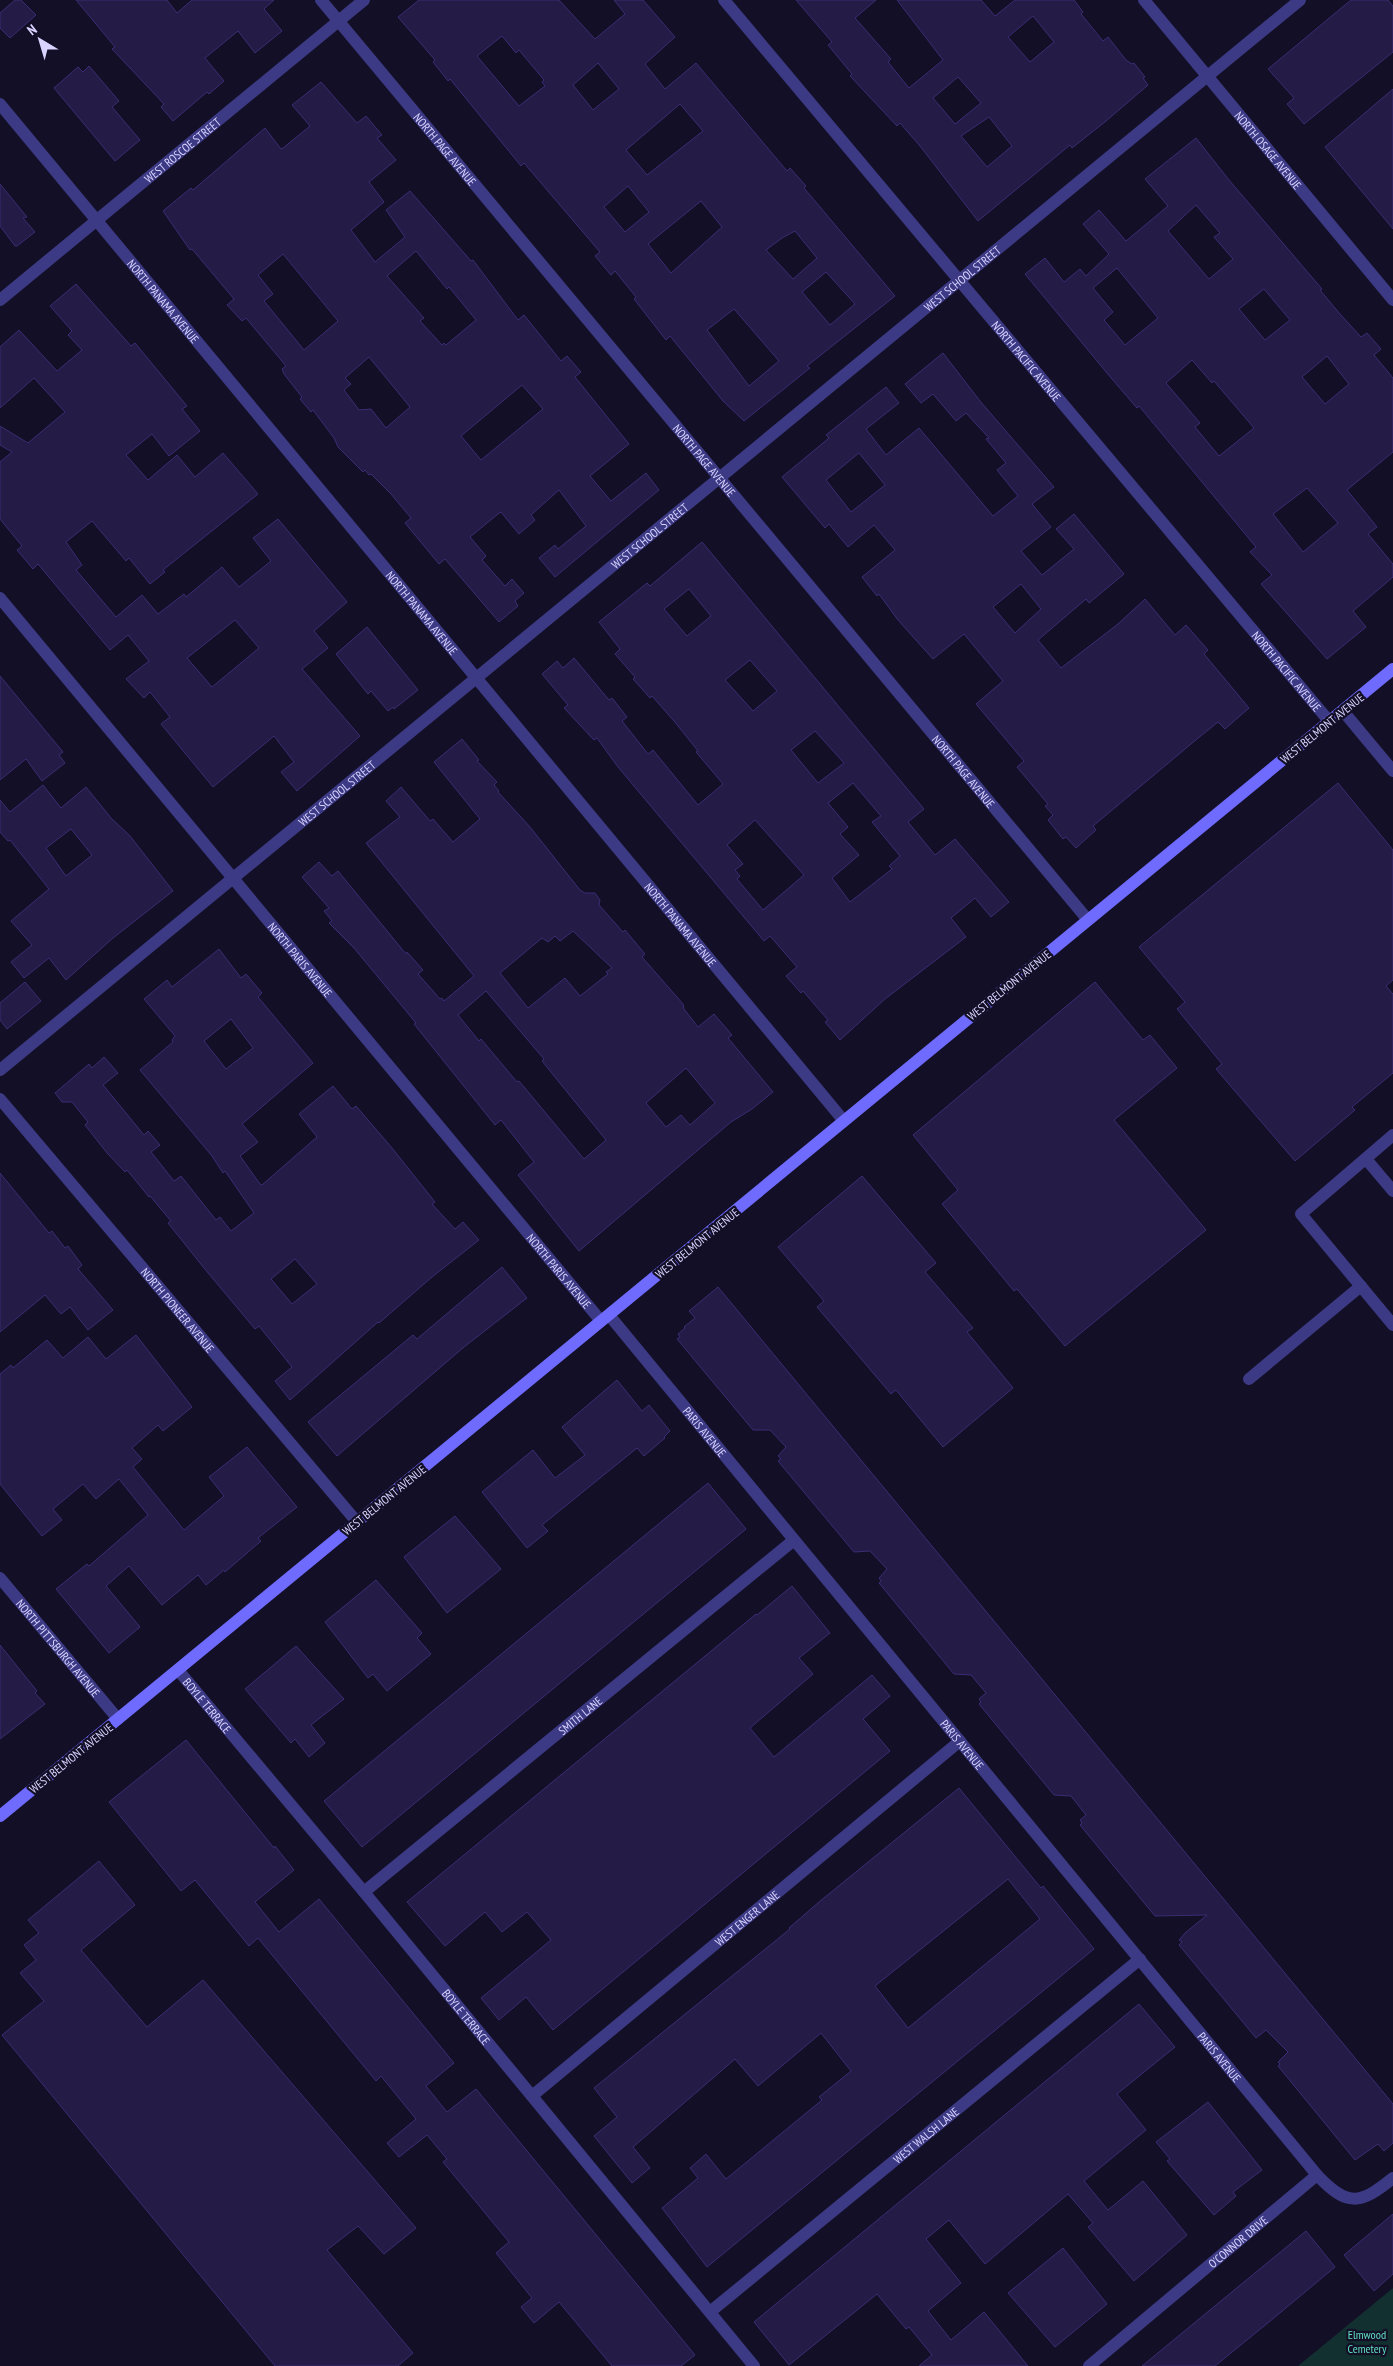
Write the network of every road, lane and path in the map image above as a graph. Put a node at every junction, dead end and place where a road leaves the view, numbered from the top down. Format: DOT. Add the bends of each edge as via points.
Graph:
graph roads {
  1 [pos="321,0"];
  2 [pos="364,0"];
  3 [pos="724,0"];
  4 [pos="1144,0"];
  5 [pos="1300,0"];
  6 [pos="339,21"];
  7 [pos="1208,76"];
  8 [pos="0,104"];
  9 [pos="96,221"];
  10 [pos="959,280"];
  11 [pos="0,300"];
  12 [pos="1393,300"];
  13 [pos="719,478"];
  14 [pos="0,598"];
  15 [pos="1393,669"];
  16 [pos="476,678"];
  17 [pos="1343,711"];
  18 [pos="1330,722"];
  19 [pos="1393,772"];
  20 [pos="233,878"];
  21 [pos="1088,920"];
  22 [pos="0,1070"];
  23 [pos="0,1099"];
  24 [pos="844,1122"];
  25 [pos="1393,1136"];
  26 [pos="1366,1159"];
  27 [pos="1393,1191"];
  28 [pos="1361,1286"];
  29 [pos="605,1318"];
  30 [pos="1393,1325"];
  31 [pos="1249,1379"];
  32 [pos="357,1522"];
  33 [pos="794,1540"];
  34 [pos="0,1578"];
  35 [pos="178,1670"];
  36 [pos="118,1719"];
  37 [pos="960,1741"];
  38 [pos="0,1816"];
  39 [pos="364,1892"];
  40 [pos="1140,1959"];
  41 [pos="532,2096"];
  42 [pos="1317,2175"];
  43 [pos="1393,2178"];
  44 [pos="710,2312"];
  45 [pos="754,2366"];
  46 [pos="1089,2366"];
  1 -- 6 [label="street, NORTH PAGE AVENUE"];
  2 -- 6 [label="street, WEST ROSCOE STREET"];
  3 -- 10 [label="street, NORTH PACIFIC AVENUE"];
  4 -- 7 [label="street, NORTH OSAGE AVENUE"];
  5 -- 7 [label="street, WEST SCHOOL STREET"];
  6 -- 9 [label="street, WEST ROSCOE STREET"];
  6 -- 13 [label="street, NORTH PAGE AVENUE"];
  7 -- 10 [label="street, WEST SCHOOL STREET"];
  7 -- 12 [label="street, NORTH OSAGE AVENUE"];
  8 -- 9 [label="street, NORTH PANAMA AVENUE"];
  9 -- 11 [label="street, WEST ROSCOE STREET"];
  9 -- 16 [label="street, NORTH PANAMA AVENUE"];
  10 -- 13 [label="street, WEST SCHOOL STREET"];
  10 -- 18 [label="street, NORTH PACIFIC AVENUE"];
  13 -- 16 [label="street, WEST SCHOOL STREET"];
  13 -- 21 [label="street, NORTH PAGE AVENUE"];
  14 -- 20 [label="street, NORTH PARIS AVENUE"];
  15 -- 17 [label="main road, WEST BELMONT AVENUE"];
  16 -- 20 [label="street, WEST SCHOOL STREET"];
  16 -- 24 [label="street, NORTH PANAMA AVENUE"];
  17 -- 18 [label="main road, WEST BELMONT AVENUE"];
  17 -- 19 [label="street"];
  18 -- 21 [label="main road, WEST BELMONT AVENUE"];
  20 -- 22 [label="street, WEST SCHOOL STREET"];
  20 -- 29 [label="street, NORTH PARIS AVENUE"];
  21 -- 24 [label="main road, WEST BELMONT AVENUE"];
  23 -- 32 [label="street, NORTH PIONEER AVENUE"];
  24 -- 29 [label="main road, WEST BELMONT AVENUE"];
  25 -- 26 [label="street"];
  26 -- 27 [label="street"];
  26 -- 28 [label="street" via="1301,1214"];
  28 -- 30 [label="street"];
  28 -- 31 [label="street"];
  29 -- 32 [label="main road, WEST BELMONT AVENUE"];
  29 -- 33 [label="street, PARIS AVENUE"];
  32 -- 35 [label="main road, WEST BELMONT AVENUE"];
  33 -- 37 [label="street, PARIS AVENUE"];
  33 -- 39 [label="street, SMITH LANE"];
  34 -- 36 [label="street, NORTH PITTSBURGH AVENUE"];
  35 -- 36 [label="main road, WEST BELMONT AVENUE"];
  35 -- 39 [label="street, BOYLE TERRACE"];
  36 -- 38 [label="main road, WEST BELMONT AVENUE"];
  37 -- 40 [label="street, PARIS AVENUE"];
  37 -- 41 [label="street, WEST ENGER LANE"];
  39 -- 41 [label="street, BOYLE TERRACE"];
  40 -- 42 [label="street, PARIS AVENUE"];
  40 -- 44 [label="street, WEST WALSH LANE"];
  41 -- 44 [label="street, BOYLE TERRACE"];
  42 -- 43 [label="street" via="1335,2192 1356,2199 1374,2194"];
  42 -- 46 [label="street, O'CONNOR DRIVE"];
  44 -- 45 [label="street, BOYLE TERRACE"];
}
